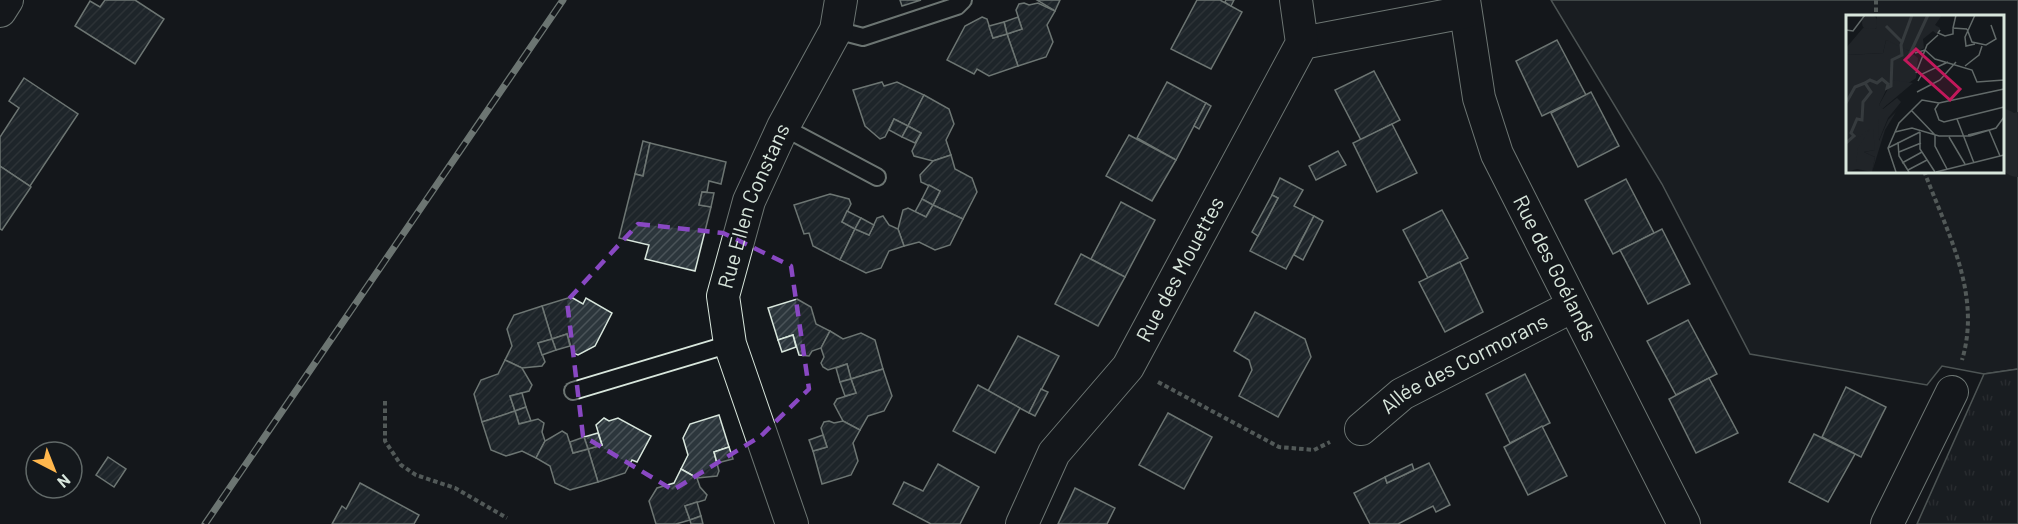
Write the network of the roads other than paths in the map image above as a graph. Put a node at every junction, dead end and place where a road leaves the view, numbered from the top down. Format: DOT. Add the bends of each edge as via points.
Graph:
graph roads {
  1 [pos="7,0"];
  2 [pos="841,0"];
  3 [pos="963,0"];
  4 [pos="1296,0"];
  5 [pos="1465,6"];
  6 [pos="0,11"];
  7 [pos="836,30"];
  8 [pos="1302,43"];
  9 [pos="783,127"];
  10 [pos="877,177"];
  11 [pos="1573,306"];
  12 [pos="730,344"];
  13 [pos="573,391"];
  14 [pos="1952,392"];
  15 [pos="1361,429"];
  16 [pos="792,524"];
  17 [pos="1022,524"];
  18 [pos="1684,524"];
  19 [pos="1887,524"];
  1 -- 6 [label="street"];
  2 -- 7 [label="street, Rue Ellen Constans"];
  3 -- 7 [label="lane" via="957,6 863,37"];
  4 -- 8 [label="street"];
  5 -- 8 [label="street"];
  5 -- 11 [label="street, Rue des Goélands" via="1479,98 1497,154"];
  7 -- 9 [label="street, Rue Ellen Constans"];
  8 -- 17 [label="street, Rue des Mouettes" via="1128,366 1054,453"];
  9 -- 10 [label="lane"];
  9 -- 12 [label="street, Rue Ellen Constans" via="749,201 723,296"];
  11 -- 15 [label="street, Allée des Cormorans" via="1402,394"];
  11 -- 18 [label="street, Rue des Goélands"];
  12 -- 13 [label="lane"];
  12 -- 16 [label="street, Rue Ellen Constans"];
  14 -- 19 [label="street"];
}
